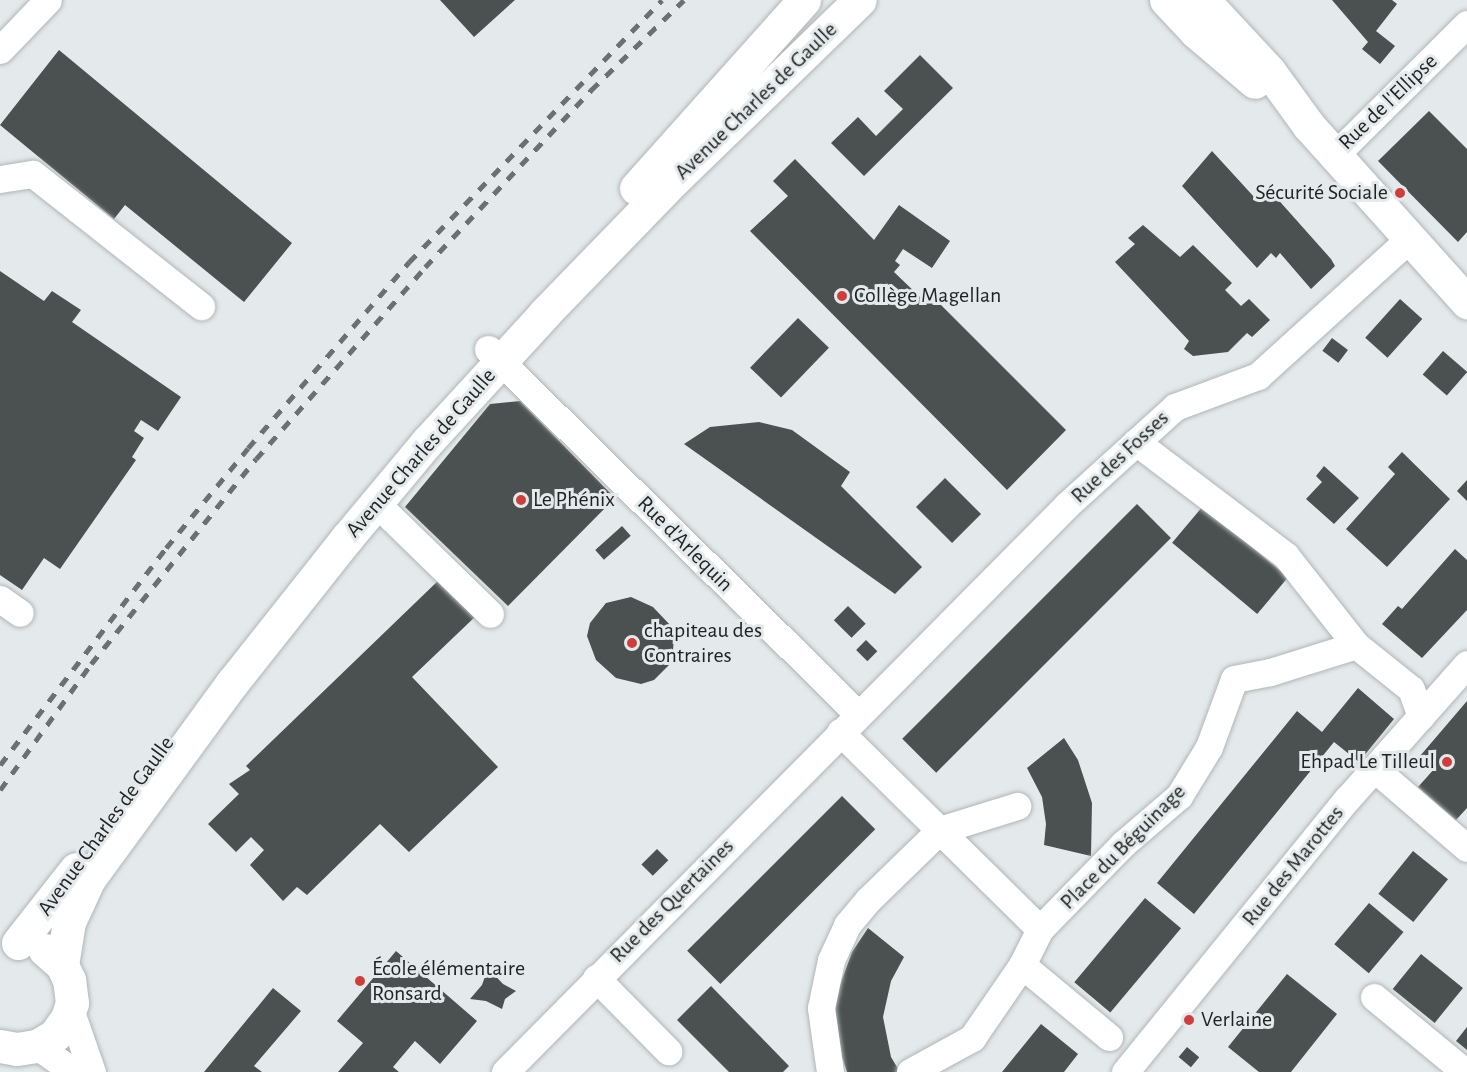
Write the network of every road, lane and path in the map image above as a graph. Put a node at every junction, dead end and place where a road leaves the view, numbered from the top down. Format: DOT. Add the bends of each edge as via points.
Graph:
graph roads {
  1 [pos="48,0"];
  2 [pos="804,0"];
  3 [pos="1166,0"];
  4 [pos="1203,0"];
  5 [pos="851,6"];
  6 [pos="1467,24"];
  7 [pos="0,50"];
  8 [pos="1309,126"];
  9 [pos="1335,154"];
  10 [pos="0,179"];
  11 [pos="1410,238"];
  12 [pos="1463,290"];
  13 [pos="201,306"];
  14 [pos="495,354"];
  15 [pos="1136,442"];
  16 [pos="376,503"];
  17 [pos="490,614"];
  18 [pos="1356,645"];
  19 [pos="1467,664"];
  20 [pos="1421,716"];
  21 [pos="849,723"];
  22 [pos="1375,769"];
  23 [pos="1017,806"];
  24 [pos="940,830"];
  25 [pos="1467,848"];
  26 [pos="1040,929"];
  27 [pos="9,945"];
  28 [pos="62,965"];
  29 [pos="1022,965"];
  30 [pos="596,978"];
  31 [pos="1374,997"];
  32 [pos="70,1009"];
  33 [pos="1108,1037"];
  34 [pos="12,1049"];
  35 [pos="668,1051"];
  36 [pos="828,1065"];
  37 [pos="1458,1070"];
  38 [pos="74,1072"];
  39 [pos="92,1072"];
  40 [pos="505,1072"];
  41 [pos="910,1072"];
  42 [pos="1125,1072"];
  1 -- 7 [label="street"];
  2 -- 14 [label="main road, Avenue Charles de Gaulle"];
  3 -- 8 [label="main road" via="1201,37"];
  4 -- 8 [label="main road" via="1269,71"];
  5 -- 14 [label="main road, Avenue Charles de Gaulle"];
  6 -- 9 [label="street, Rue de l'Ellipse"];
  8 -- 9 [label="main road"];
  9 -- 11 [label="main road"];
  10 -- 13 [label="street" via="33,174"];
  11 -- 12 [label="main road"];
  11 -- 15 [label="street, Rue des Fosses" via="1258,376 1175,407"];
  14 -- 16 [label="main road, Avenue Charles de Gaulle"];
  14 -- 21 [label="street, Rue d'Arlequin"];
  14 -- 27 [label="main road, Avenue Charles de Gaulle" via="282,592 54,900"];
  15 -- 18 [label="street" via="1286,556"];
  15 -- 21 [label="street, Rue des Fosses"];
  16 -- 17 [label="street"];
  16 -- 28 [label="main road, Avenue Charles de Gaulle" via="232,683 89,879 69,922"];
  18 -- 20 [label="street" via="1411,689"];
  18 -- 26 [label="street, Place du Béguinage" via="1234,679 1209,747 1179,796 1123,844"];
  19 -- 20 [label="street, Rue des Marottes"];
  20 -- 22 [label="street, Rue des Marottes"];
  21 -- 24 [label="street, Place du Béguinage" via="864,754"];
  21 -- 30 [label="street, Rue des Quertaines"];
  22 -- 25 [label="street"];
  22 -- 42 [label="street, Rue des Marottes"];
  23 -- 24 [label="street"];
  24 -- 26 [label="street, Place du Béguinage"];
  24 -- 36 [label="street" via="847,925 831,960 821,1008"];
  26 -- 29 [label="street, Place du Béguinage"];
  27 -- 28 [label="main road" via="42,948"];
  28 -- 32 [label="main road" via="71,986"];
  29 -- 33 [label="street"];
  29 -- 41 [label="street, Place du Béguinage" via="972,1038"];
  30 -- 35 [label="street"];
  30 -- 40 [label="street, Rue des Quertaines"];
  31 -- 37 [label="street"];
  32 -- 34 [label="main road" via="58,1031"];
  32 -- 39 [label="street"];
  34 -- 38 [label="street"];
}
